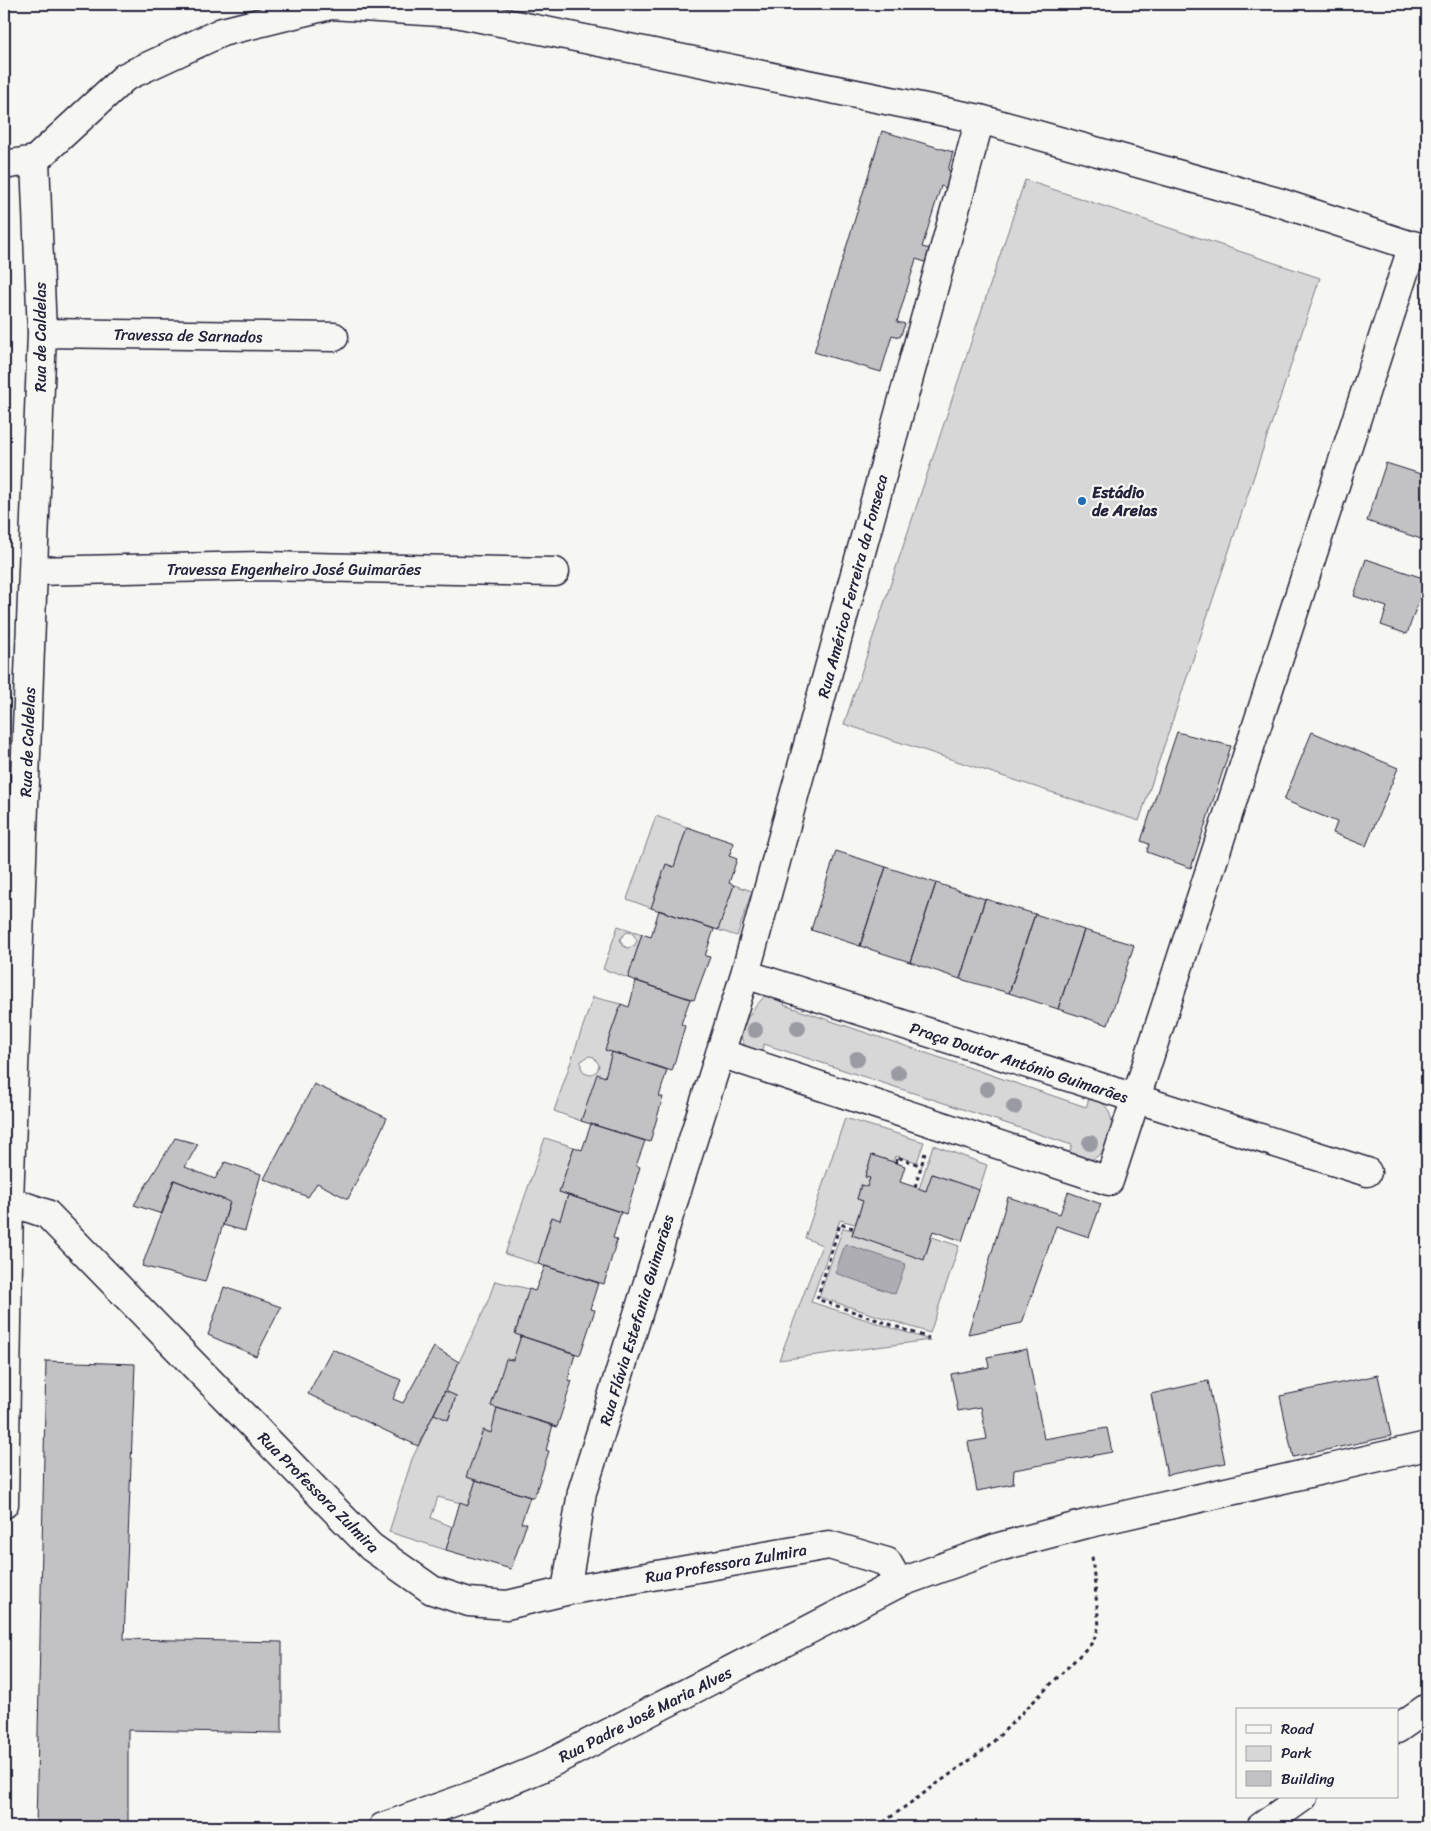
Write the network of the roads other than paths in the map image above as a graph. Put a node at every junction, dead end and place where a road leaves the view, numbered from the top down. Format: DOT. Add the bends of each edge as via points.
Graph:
graph roads {
  1 [pos="980,119"];
  2 [pos="35,160"];
  3 [pos="4,165"];
  4 [pos="1420,248"];
  5 [pos="42,333"];
  6 [pos="334,337"];
  7 [pos="33,571"];
  8 [pos="555,572"];
  9 [pos="745,974"];
  10 [pos="720,1053"];
  11 [pos="1136,1100"];
  12 [pos="1367,1172"];
  13 [pos="9,1201"];
  14 [pos="1427,1446"];
  15 [pos="4,1504"];
  16 [pos="899,1583"];
  17 [pos="566,1591"];
  18 [pos="1427,1708"];
  19 [pos="1398,1728"];
  20 [pos="1302,1798"];
  21 [pos="383,1827"];
  22 [pos="1261,1827"];
  1 -- 2 [label="street" via="456,13 331,5 222,32 125,77"];
  1 -- 4 [label="street" via="1281,203"];
  1 -- 9 [label="street, Rua Américo Ferreira da Fonseca"];
  2 -- 3 [label="street"];
  2 -- 5 [label="street, Rua de Caldelas"];
  4 -- 11 [label="street"];
  5 -- 6 [label="street, Travessa de Sarnados"];
  5 -- 7 [label="street, Rua de Caldelas"];
  7 -- 8 [label="street, Travessa Engenheiro José Guimarães" via="261,566"];
  7 -- 13 [label="street, Rua de Caldelas"];
  9 -- 10 [label="street, Rua Américo Ferreira da Fonseca"];
  9 -- 11 [label="street, Praça Doutor António Guimarães"];
  10 -- 11 [label="street, Praça Doutor António Guimarães" via="1109,1181"];
  10 -- 17 [label="street, Rua Flávia Estefania Guimarães" via="582,1492"];
  11 -- 12 [label="street"];
  13 -- 15 [label="street, Rua de Caldelas"];
  13 -- 17 [label="street, Rua Professora Zulmira" via="47,1214 371,1547 432,1590 469,1602 507,1605"];
  14 -- 16 [label="street, Rua Padre José Maria Alves" via="1086,1524 999,1547"];
  16 -- 17 [label="street, Rua Professora Zulmira" via="887,1562 829,1545"];
  16 -- 21 [label="street, Rua Padre José Maria Alves" via="541,1768"];
  18 -- 19 [label="street"];
  20 -- 22 [label="street"];
}
